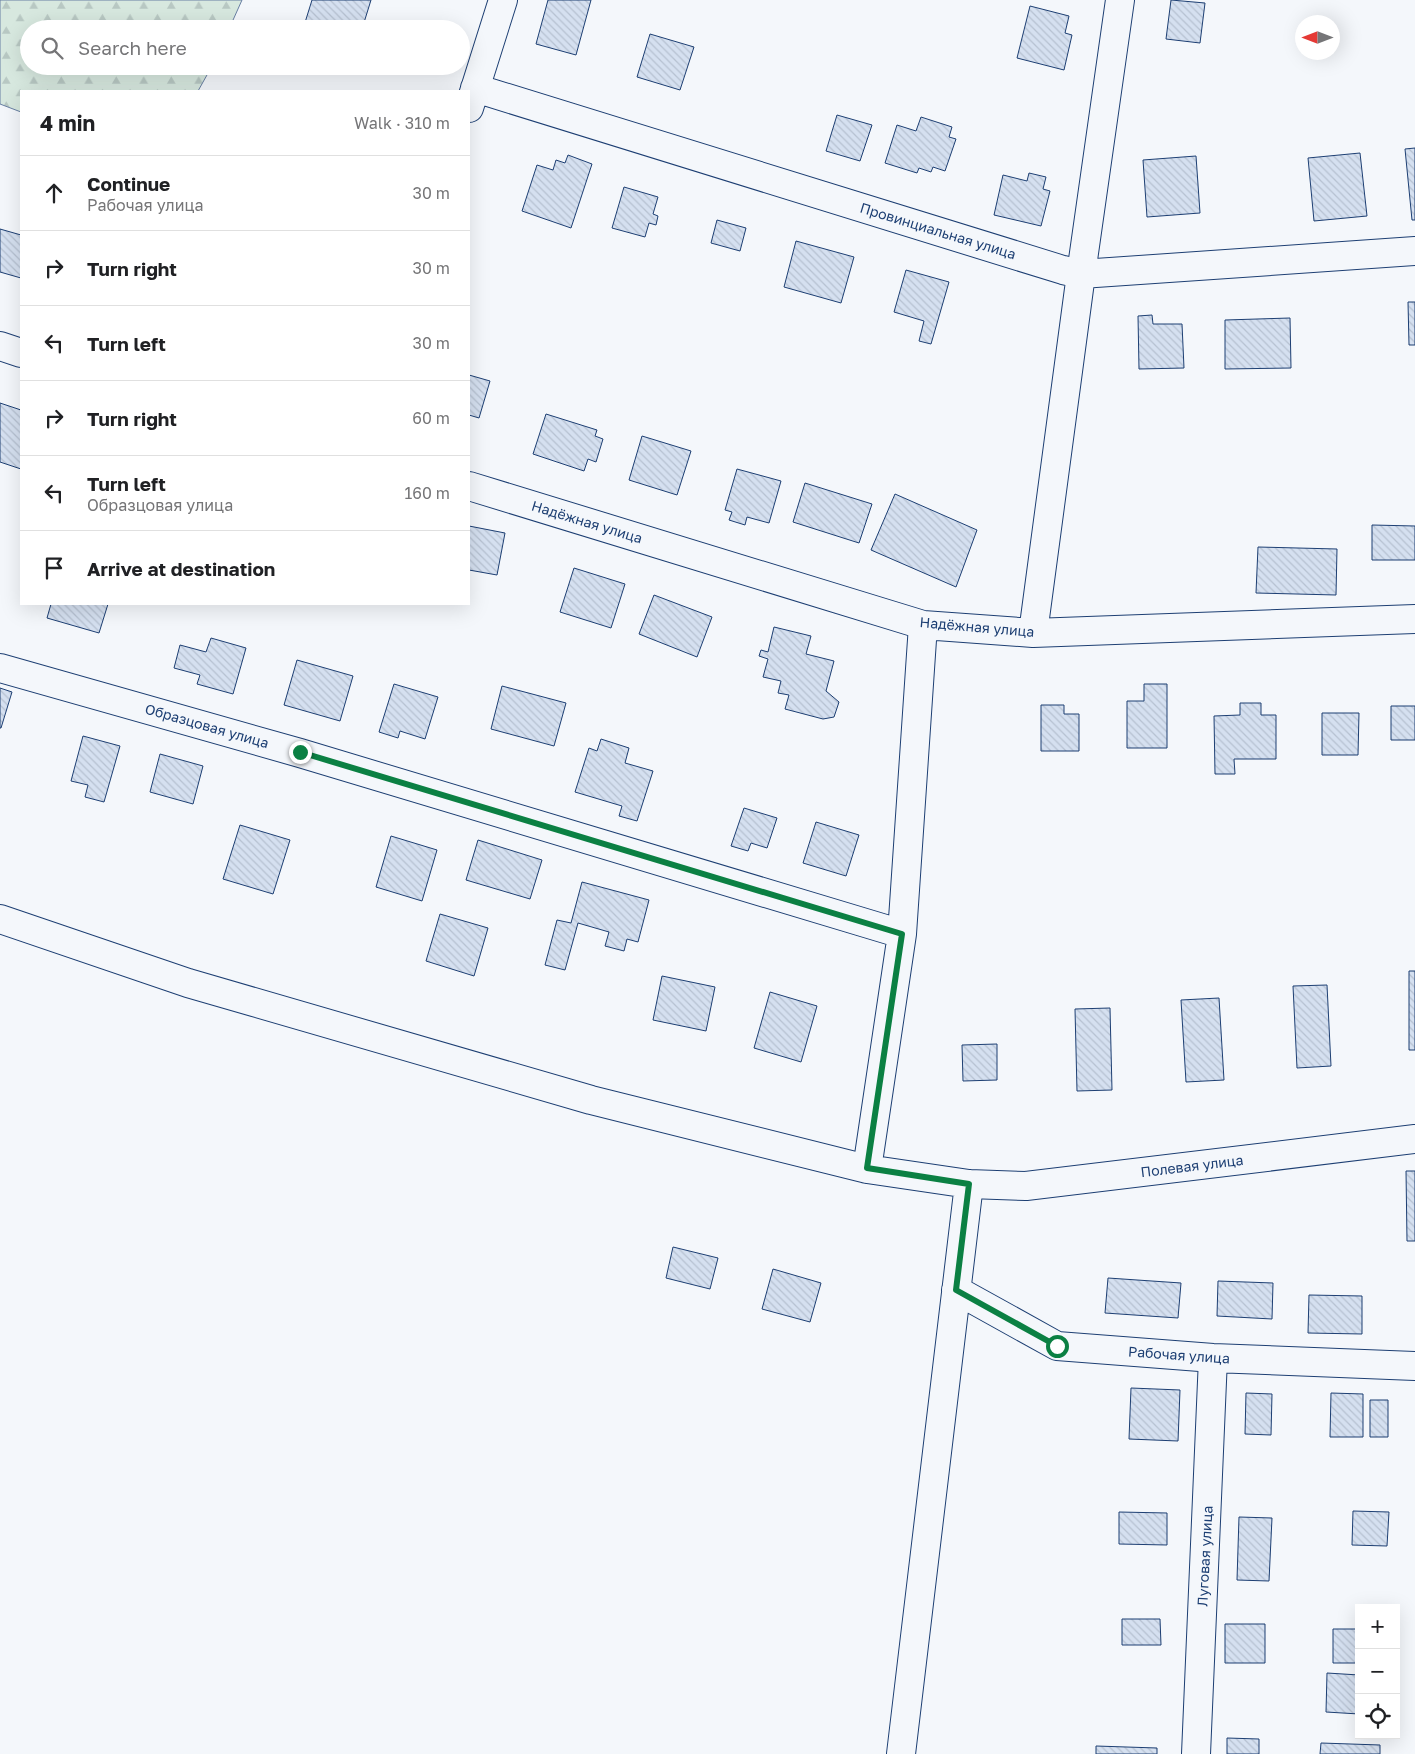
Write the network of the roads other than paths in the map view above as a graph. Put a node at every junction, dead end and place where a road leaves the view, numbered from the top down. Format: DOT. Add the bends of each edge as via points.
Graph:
graph roads {
  1 [pos="503,0"];
  2 [pos="1120,0"];
  3 [pos="472,98"];
  4 [pos="1415,251"];
  5 [pos="1081,274"];
  6 [pos="0,346"];
  7 [pos="20,353"];
  8 [pos="470,486"];
  9 [pos="1415,619"];
  10 [pos="923,625"];
  11 [pos="1033,633"];
  12 [pos="0,668"];
  13 [pos="0,919"];
  14 [pos="902,934"];
  15 [pos="1415,1139"];
  16 [pos="867,1168"];
  17 [pos="969,1184"];
  18 [pos="956,1290"];
  19 [pos="1214,1358"];
  20 [pos="1415,1366"];
  21 [pos="901,1754"];
  22 [pos="1196,1754"];
  1 -- 3 [label="street, Провинциальная улица"];
  2 -- 5 [label="street"];
  3 -- 5 [label="street, Провинциальная улица"];
  4 -- 5 [label="street, Провинциальная улица"];
  5 -- 11 [label="street"];
  6 -- 7 [label="street"];
  8 -- 10 [label="street, Надёжная улица"];
  9 -- 11 [label="street, Надёжная улица"];
  10 -- 11 [label="street, Надёжная улица"];
  10 -- 14 [label="street"];
  12 -- 14 [label="street, Образцовая улица" via="300,752"];
  13 -- 16 [label="street, Полевая улица" via="188,983 591,1100"];
  14 -- 16 [label="street"];
  15 -- 17 [label="street, Полевая улица" via="1026,1186"];
  16 -- 17 [label="street, Полевая улица"];
  17 -- 18 [label="street"];
  18 -- 19 [label="street, Рабочая улица" via="1057,1346"];
  18 -- 21 [label="street"];
  19 -- 20 [label="street, Рабочая улица"];
  19 -- 22 [label="street, Луговая улица"];
}
